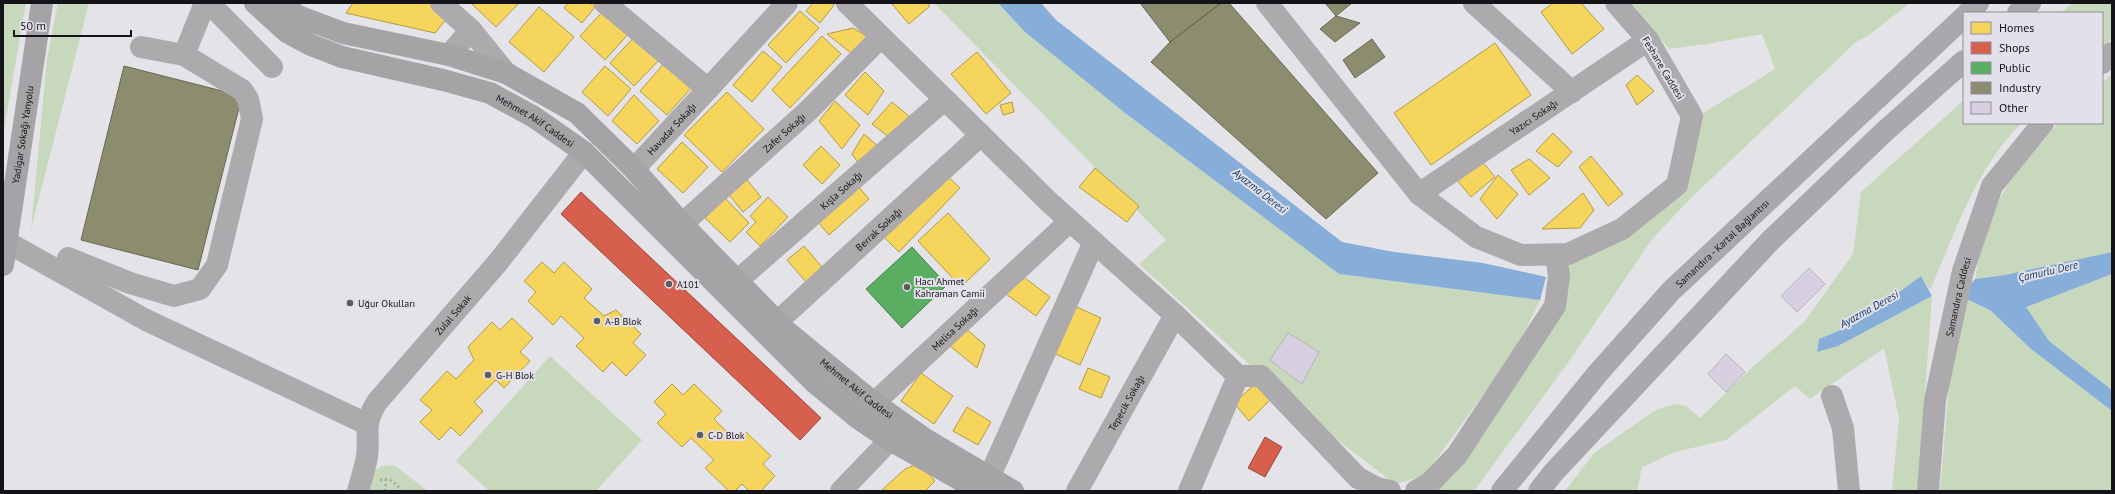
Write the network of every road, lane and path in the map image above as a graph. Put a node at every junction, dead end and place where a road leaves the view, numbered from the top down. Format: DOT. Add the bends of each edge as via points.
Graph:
graph roads {
  1 [pos="42,3"];
  2 [pos="205,3"];
  3 [pos="209,3"];
  4 [pos="255,3"];
  5 [pos="280,3"];
  6 [pos="441,3"];
  7 [pos="605,3"];
  8 [pos="787,3"];
  9 [pos="848,3"];
  10 [pos="1267,3"];
  11 [pos="1474,3"];
  12 [pos="1616,3"];
  13 [pos="1978,3"];
  14 [pos="2030,3"];
  15 [pos="1969,12"];
  16 [pos="2019,12"];
  17 [pos="1963,17"];
  18 [pos="293,24"];
  19 [pos="471,30"];
  20 [pos="881,36"];
  21 [pos="1648,40"];
  22 [pos="141,47"];
  23 [pos="2112,53"];
  24 [pos="184,55"];
  25 [pos="449,55"];
  26 [pos="1963,62"];
  27 [pos="2103,62"];
  28 [pos="272,67"];
  29 [pos="506,72"];
  30 [pos="708,88"];
  31 [pos="1572,92"];
  32 [pos="944,100"];
  33 [pos="2042,124"];
  34 [pos="981,135"];
  35 [pos="584,152"];
  36 [pos="634,169"];
  37 [pos="1419,194"];
  38 [pos="635,204"];
  39 [pos="1070,221"];
  40 [pos="682,224"];
  41 [pos="6,241"];
  42 [pos="1094,242"];
  43 [pos="1556,255"];
  44 [pos="68,258"];
  45 [pos="3,265"];
  46 [pos="734,290"];
  47 [pos="1175,315"];
  48 [pos="776,323"];
  49 [pos="1238,376"];
  50 [pos="1832,396"];
  51 [pos="874,403"];
  52 [pos="367,424"];
  53 [pos="890,440"];
  54 [pos="386,478"];
  55 [pos="987,487"];
  56 [pos="359,489"];
  57 [pos="386,491"];
  58 [pos="402,491"];
  59 [pos="841,491"];
  60 [pos="1013,491"];
  61 [pos="1077,491"];
  62 [pos="1189,491"];
  63 [pos="1390,491"];
  64 [pos="1416,491"];
  65 [pos="1502,491"];
  66 [pos="1539,491"];
  67 [pos="1849,491"];
  68 [pos="1928,491"];
  1 -- 41 [label="main road, Yadigar Sokağı Yanyolu"];
  2 -- 24 [label="street"];
  3 -- 28 [label="street"];
  4 -- 18 [label="main road, Mehmet Akif Caddesi"];
  5 -- 18 [label="main road, Mehmet Akif Caddesi"];
  6 -- 19 [label="street"];
  7 -- 30 [label="street"];
  8 -- 30 [label="street, Havadar Sokağı"];
  9 -- 20 [label="street"];
  10 -- 37 [label="street"];
  11 -- 31 [label="street"];
  12 -- 21 [label="street, Feshane Caddesi"];
  13 -- 15 [label="highway"];
  14 -- 16 [label="highway"];
  17 -- 65 [label="highway, Samandıra - Kartal Bağlantısı" via="1671,291 1598,373"];
  18 -- 25 [label="main road, Mehmet Akif Caddesi"];
  18 -- 35 [label="main road, Mehmet Akif Caddesi" via="311,45 342,57 490,93 534,117"];
  19 -- 25 [label="street"];
  19 -- 29 [label="street"];
  20 -- 32 [label="street"];
  20 -- 40 [label="street, Zafer Sokağı" via="809,110"];
  21 -- 31 [label="street, Yazıcı Sokağı"];
  21 -- 43 [label="street, Feshane Caddesi" via="1692,116 1677,185 1622,228 1568,254"];
  22 -- 24 [label="street"];
  23 -- 27 [label="street"];
  24 -- 44 [label="street" via="242,90 248,99 252,119 218,265 200,289 174,296 130,283"];
  25 -- 29 [label="main road, Mehmet Akif Caddesi"];
  26 -- 66 [label="highway" via="1884,132 1770,241"];
  29 -- 36 [label="main road, Mehmet Akif Caddesi" via="577,113"];
  30 -- 36 [label="street, Havadar Sokağı"];
  31 -- 37 [label="street, Yazıcı Sokağı"];
  32 -- 34 [label="street"];
  32 -- 46 [label="street, Kışla Sokağı"];
  33 -- 68 [label="street, Samandıra Caddesi" via="1992,186 1963,271 1935,400"];
  34 -- 39 [label="street"];
  34 -- 48 [label="street, Berrak Sokağı"];
  35 -- 38 [label="main road, Mehmet Akif Caddesi"];
  35 -- 52 [label="street, Zulal Sokak" via="499,262 377,402"];
  36 -- 38 [label="main road"];
  36 -- 40 [label="main road, Mehmet Akif Caddesi"];
  37 -- 43 [label="street" via="1476,238 1521,255"];
  38 -- 46 [label="main road, Mehmet Akif Caddesi"];
  39 -- 42 [label="street"];
  39 -- 51 [label="street, Melisa Sokağı"];
  40 -- 46 [label="main road, Mehmet Akif Caddesi"];
  41 -- 45 [label="main road, Yadigar Sokağı Yanyolu"];
  41 -- 52 [label="street" via="146,320"];
  42 -- 47 [label="street"];
  42 -- 55 [label="street"];
  43 -- 64 [label="street" via="1559,276 1555,306 1457,455 1429,484"];
  46 -- 48 [label="main road, Mehmet Akif Caddesi"];
  46 -- 53 [label="main road, Mehmet Akif Caddesi" via="814,382"];
  47 -- 49 [label="street"];
  47 -- 61 [label="street, Tepecik Sokağı"];
  48 -- 51 [label="main road, Mehmet Akif Caddesi"];
  49 -- 62 [label="street"];
  49 -- 63 [label="street" via="1261,376 1358,478 1377,488"];
  50 -- 67 [label="street" via="1842,428"];
  51 -- 55 [label="main road, Mehmet Akif Caddesi"];
  52 -- 56 [label="street, Zulal Sokak" via="367,458"];
  53 -- 55 [label="main road, Mehmet Akif Caddesi"];
  53 -- 59 [label="street"];
  54 -- 56 [label="path"];
  54 -- 57 [label="path"];
  54 -- 58 [label="path"];
  55 -- 60 [label="main road, Mehmet Akif Caddesi"];
}
